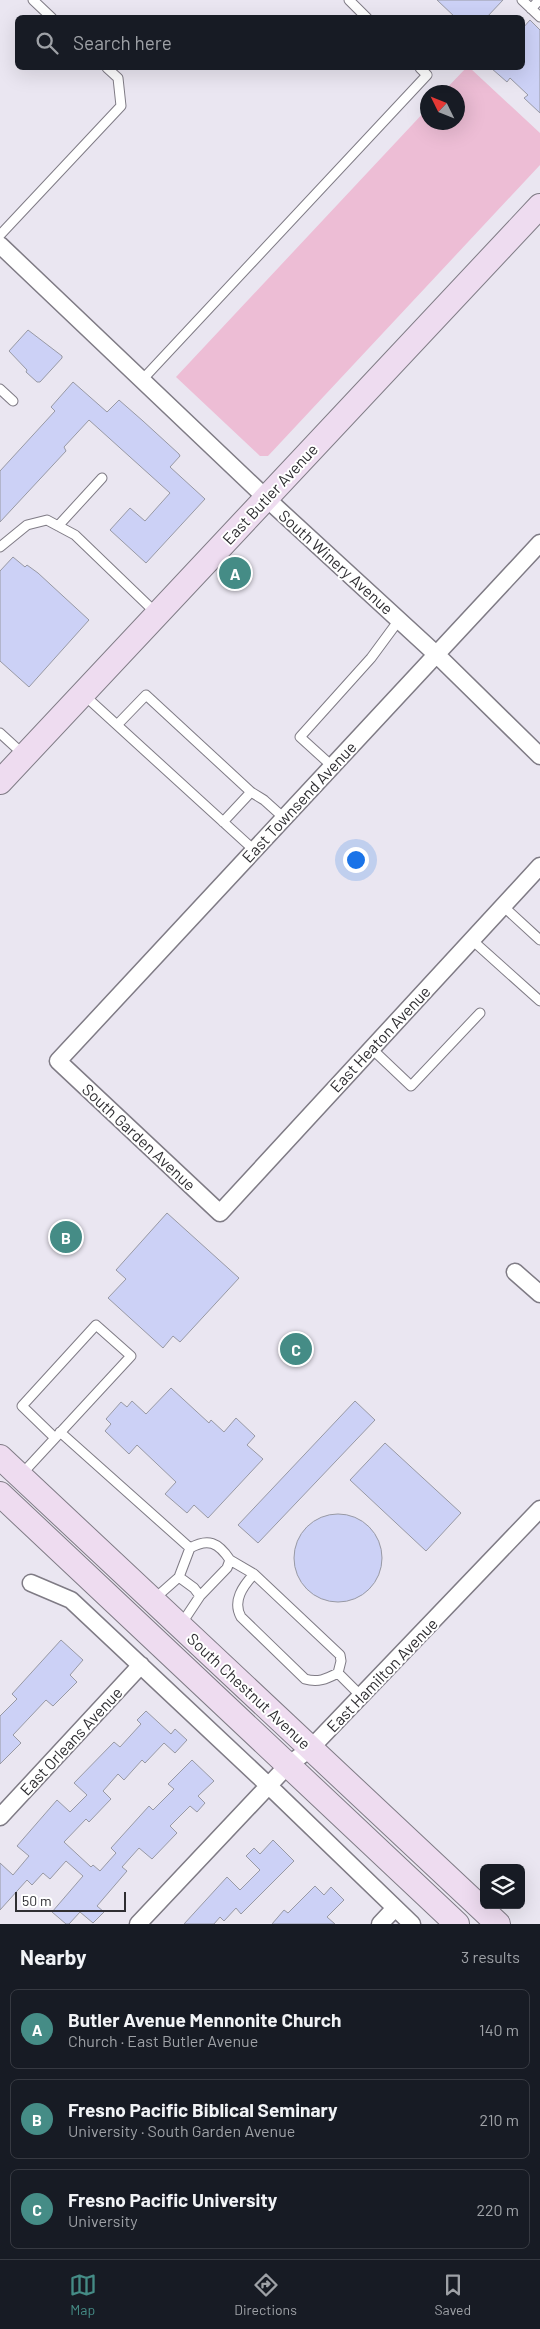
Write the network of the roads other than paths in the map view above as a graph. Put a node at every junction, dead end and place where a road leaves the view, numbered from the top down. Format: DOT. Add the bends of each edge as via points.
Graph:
graph roads {
  1 [pos="33,0"];
  2 [pos="349,0"];
  3 [pos="522,0"];
  4 [pos="539,0"];
  5 [pos="531,9"];
  6 [pos="49,15"];
  7 [pos="364,15"];
  8 [pos="540,17"];
  9 [pos="109,70"];
  10 [pos="423,70"];
  11 [pos="540,206"];
  12 [pos="0,235"];
  13 [pos="0,246"];
  14 [pos="142,380"];
  15 [pos="0,389"];
  16 [pos="14,401"];
  17 [pos="102,478"];
  18 [pos="266,498"];
  19 [pos="58,526"];
  20 [pos="540,543"];
  21 [pos="0,547"];
  22 [pos="157,614"];
  23 [pos="399,620"];
  24 [pos="437,654"];
  25 [pos="82,694"];
  26 [pos="117,725"];
  27 [pos="0,733"];
  28 [pos="25,756"];
  29 [pos="540,756"];
  30 [pos="332,766"];
  31 [pos="0,782"];
  32 [pos="251,792"];
  33 [pos="284,818"];
  34 [pos="223,822"];
  35 [pos="254,850"];
  36 [pos="540,866"];
  37 [pos="503,906"];
  38 [pos="472,940"];
  39 [pos="540,940"];
  40 [pos="540,1001"];
  41 [pos="480,1013"];
  42 [pos="372,1049"];
  43 [pos="58,1061"];
  44 [pos="220,1213"];
  45 [pos="515,1272"];
  46 [pos="540,1294"];
  47 [pos="58,1435"];
  48 [pos="0,1457"];
  49 [pos="20,1476"];
  50 [pos="0,1494"];
  51 [pos="540,1509"];
  52 [pos="190,1548"];
  53 [pos="230,1560"];
  54 [pos="254,1574"];
  55 [pos="179,1577"];
  56 [pos="31,1583"];
  57 [pos="200,1596"];
  58 [pos="152,1600"];
  59 [pos="180,1626"];
  60 [pos="141,1665"];
  61 [pos="338,1673"];
  62 [pos="361,1696"];
  63 [pos="310,1749"];
  64 [pos="288,1765"];
  65 [pos="269,1786"];
  66 [pos="0,1816"];
  67 [pos="395,1908"];
  68 [pos="138,1924"];
  69 [pos="380,1924"];
  70 [pos="412,1924"];
  71 [pos="457,1924"];
  72 [pos="498,1924"];
  1 -- 6 [label="lane"];
  2 -- 7 [label="lane"];
  3 -- 5 [label="lane"];
  4 -- 5 [label="lane"];
  5 -- 8 [label="lane"];
  9 -- 12 [label="lane" via="118,78 122,106"];
  10 -- 14 [label="lane" via="428,74"];
  11 -- 18 [label="main road, East Butler Avenue"];
  13 -- 14 [label="street, South Winery Avenue"];
  14 -- 18 [label="street, South Winery Avenue"];
  15 -- 16 [label="lane"];
  17 -- 19 [label="lane"];
  18 -- 22 [label="main road, East Butler Avenue"];
  18 -- 23 [label="street, South Winery Avenue"];
  19 -- 21 [label="lane" via="47,520 27,525"];
  19 -- 22 [label="lane" via="75,535"];
  20 -- 24 [label="street, East Townsend Avenue"];
  22 -- 25 [label="main road, East Butler Avenue"];
  23 -- 24 [label="street, South Winery Avenue"];
  23 -- 30 [label="lane" via="371,658 300,737"];
  24 -- 29 [label="street, South Winery Avenue"];
  24 -- 30 [label="street, East Townsend Avenue"];
  25 -- 26 [label="lane"];
  25 -- 28 [label="main road, East Butler Avenue"];
  26 -- 32 [label="lane" via="146,695"];
  26 -- 34 [label="lane"];
  27 -- 28 [label="lane"];
  28 -- 31 [label="main road, East Butler Avenue"];
  30 -- 33 [label="street, East Townsend Avenue"];
  32 -- 33 [label="lane"];
  32 -- 34 [label="lane"];
  33 -- 35 [label="street, East Townsend Avenue"];
  34 -- 35 [label="lane"];
  35 -- 43 [label="street, East Townsend Avenue"];
  36 -- 37 [label="street, East Heaton Avenue"];
  37 -- 38 [label="street, East Heaton Avenue"];
  37 -- 39 [label="lane"];
  38 -- 40 [label="lane"];
  38 -- 42 [label="street, East Heaton Avenue"];
  41 -- 42 [label="lane" via="411,1086"];
  42 -- 44 [label="street, East Heaton Avenue"];
  43 -- 44 [label="street, South Garden Avenue"];
  45 -- 46 [label="street"];
  47 -- 47 [label="lane" via="130,1356 96,1325 22,1406"];
  47 -- 49 [label="lane"];
  47 -- 52 [label="lane"];
  48 -- 49 [label="main road, South Chestnut Avenue"];
  49 -- 58 [label="main road, South Chestnut Avenue"];
  50 -- 64 [label="main road, South Chestnut Avenue"];
  51 -- 62 [label="street, East Hamilton Avenue"];
  52 -- 53 [label="lane" via="201,1542 212,1542 224,1550"];
  52 -- 55 [label="lane"];
  53 -- 54 [label="lane"];
  53 -- 57 [label="lane" via="215,1583"];
  54 -- 61 [label="lane" via="340,1655"];
  54 -- 61 [label="lane" via="237,1600 236,1609 240,1617 305,1679 314,1682"];
  55 -- 57 [label="lane"];
  55 -- 58 [label="lane"];
  56 -- 60 [label="street" via="71,1600"];
  57 -- 59 [label="lane"];
  58 -- 59 [label="main road, South Chestnut Avenue"];
  59 -- 63 [label="main road, South Chestnut Avenue"];
  60 -- 65 [label="street"];
  60 -- 66 [label="street, East Orleans Avenue"];
  61 -- 62 [label="lane"];
  62 -- 63 [label="street, East Hamilton Avenue"];
  63 -- 64 [label="street, East Hamilton Avenue"];
  63 -- 72 [label="main road, South Chestnut Avenue"];
  64 -- 65 [label="street, East Hamilton Avenue"];
  64 -- 71 [label="main road, South Chestnut Avenue"];
  65 -- 67 [label="street"];
  65 -- 68 [label="street, East Hamilton Avenue"];
  67 -- 69 [label="street"];
  67 -- 70 [label="street"];
}
